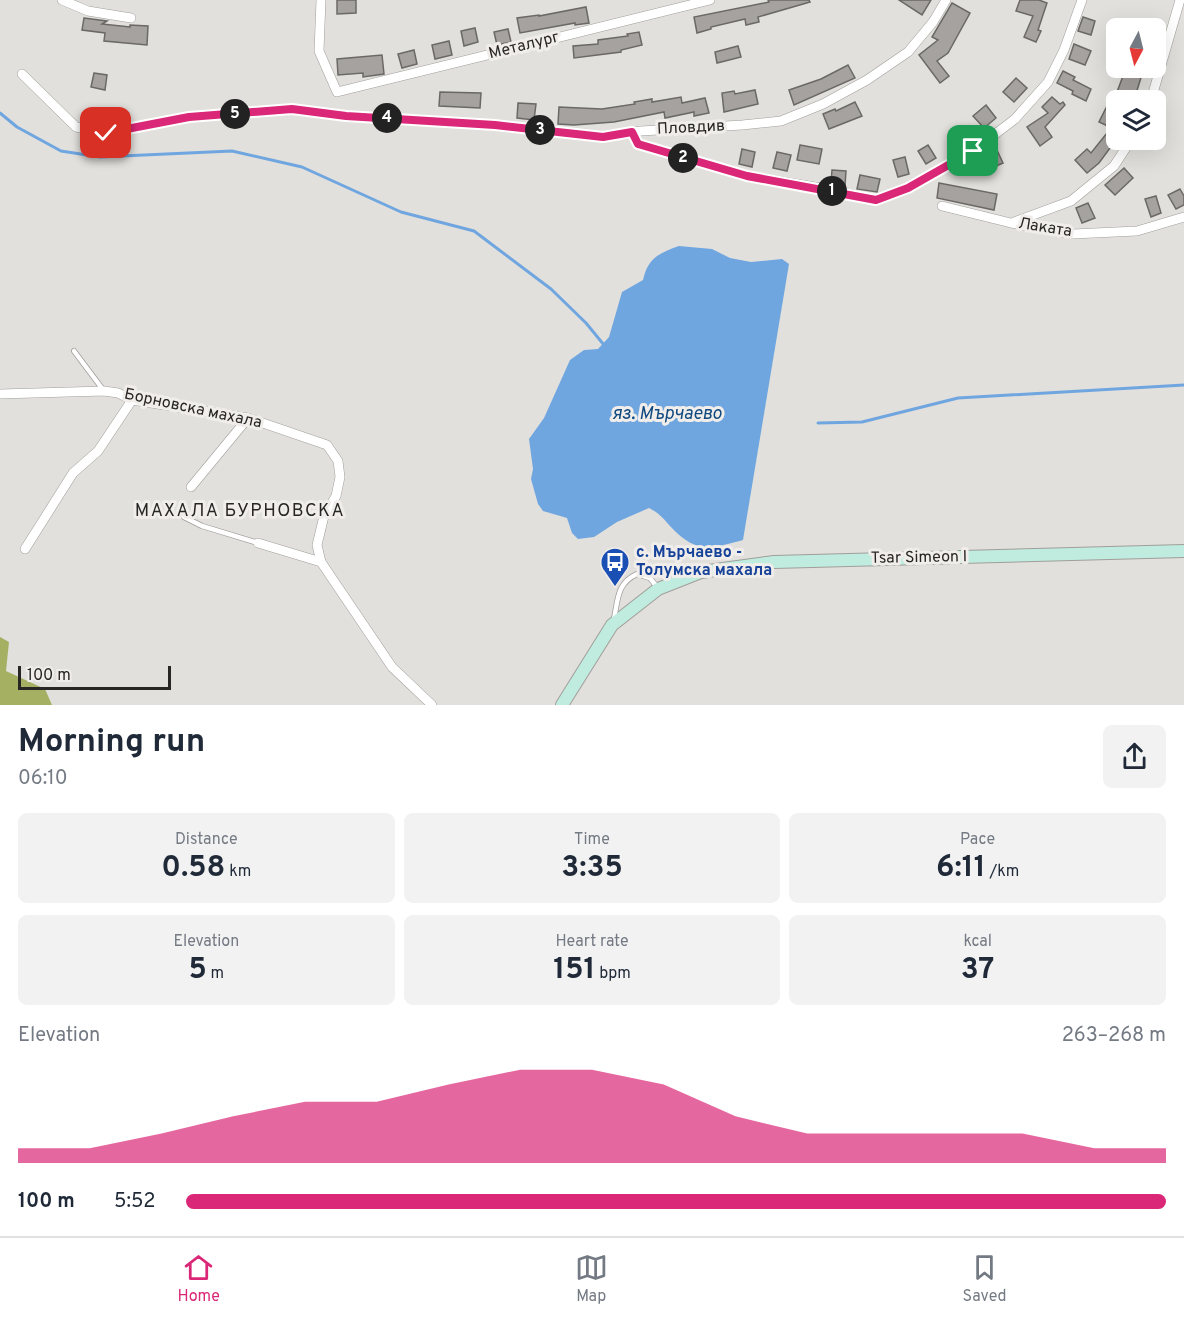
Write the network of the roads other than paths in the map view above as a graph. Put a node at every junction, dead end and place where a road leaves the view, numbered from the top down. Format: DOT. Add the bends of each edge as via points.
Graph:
graph roads {
  1 [pos="62,0"];
  2 [pos="321,0"];
  3 [pos="710,0"];
  4 [pos="946,0"];
  5 [pos="1082,0"];
  6 [pos="1180,0"];
  7 [pos="131,18"];
  8 [pos="21,74"];
  9 [pos="1154,90"];
  10 [pos="632,132"];
  11 [pos="1124,150"];
  12 [pos="942,206"];
  13 [pos="1184,217"];
  14 [pos="1011,223"];
  15 [pos="74,351"];
  16 [pos="104,392"];
  17 [pos="0,394"];
  18 [pos="132,400"];
  19 [pos="248,418"];
  20 [pos="191,487"];
  21 [pos="184,517"];
  22 [pos="258,543"];
  23 [pos="25,549"];
  24 [pos="1184,551"];
  25 [pos="321,562"];
  26 [pos="658,589"];
  27 [pos="612,625"];
  28 [pos="432,705"];
  29 [pos="562,705"];
  1 -- 7 [label="street" via="88,11"];
  2 -- 3 [label="street, Металург" via="319,51 337,92"];
  4 -- 10 [label="street, Пловдив" via="908,52 824,104 781,121"];
  5 -- 10 [label="street" via="1048,82 1015,118 973,151 908,188 876,200 703,164 638,144"];
  6 -- 9 [label="street"];
  8 -- 10 [label="street, Пловдив" via="75,127 106,133 189,117 292,109 603,137"];
  11 -- 14 [label="street" via="1114,166 1071,201"];
  12 -- 14 [label="street, Лаката"];
  13 -- 14 [label="street, Лаката" via="1137,231 1072,234"];
  15 -- 16 [label="lane"];
  16 -- 17 [label="street, Борновска махала"];
  16 -- 18 [label="street, Борновска махала"];
  18 -- 19 [label="street, Борновска махала"];
  18 -- 23 [label="street" via="98,451 73,473"];
  19 -- 20 [label="street"];
  19 -- 25 [label="street, Борновска махала" via="327,445 338,461 336,496 324,516 317,545"];
  21 -- 22 [label="lane"];
  22 -- 25 [label="street"];
  24 -- 26 [label="street, Tsar Simeon I" via="774,562 701,572"];
  25 -- 28 [label="street" via="392,667"];
  26 -- 27 [label="street, Tsar Simeon I"];
  26 -- 27 [label="lane" via="650,578 637,574 627,579"];
  27 -- 29 [label="street"];
}
